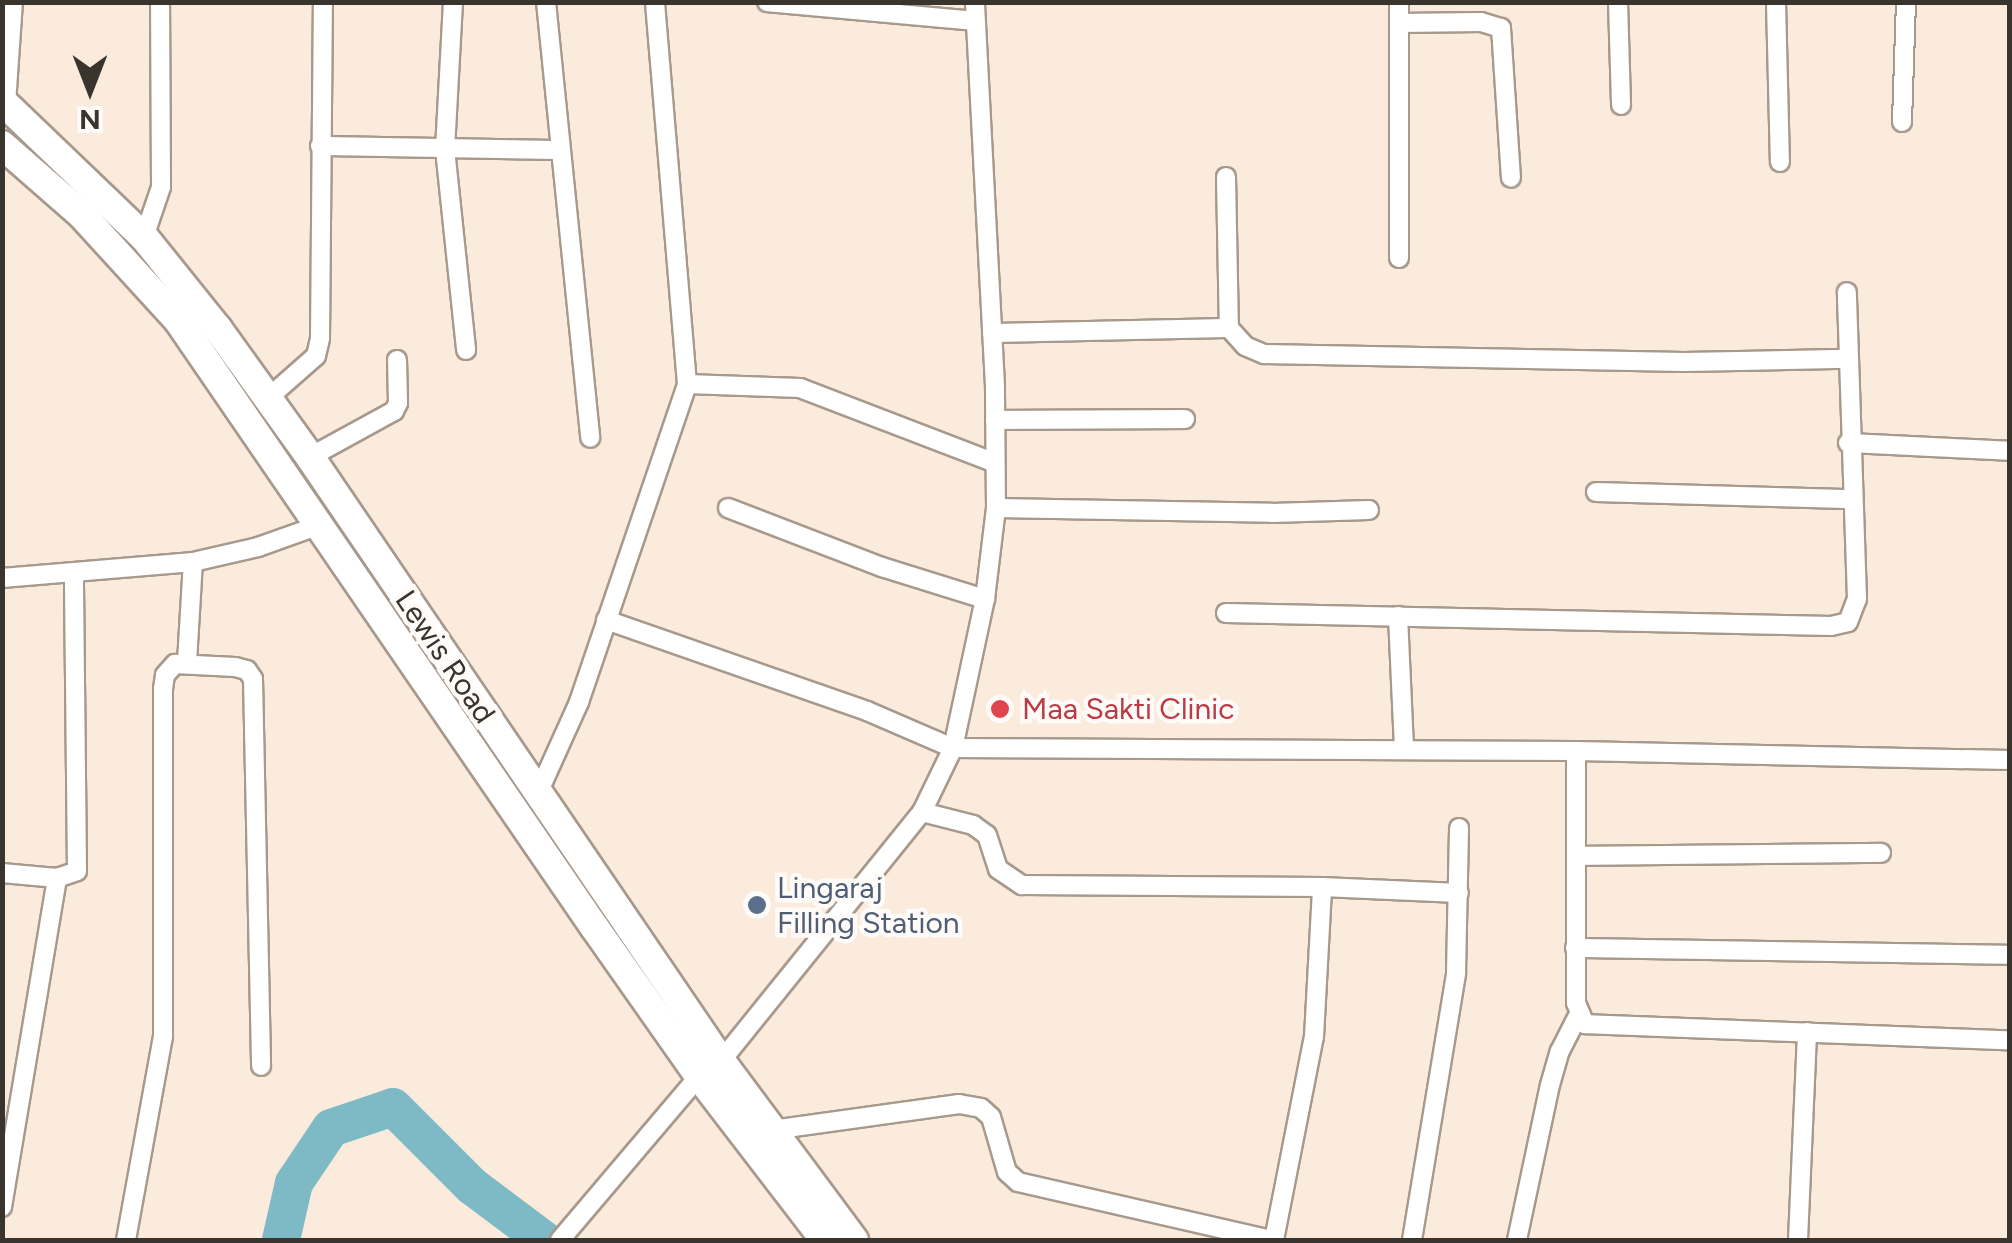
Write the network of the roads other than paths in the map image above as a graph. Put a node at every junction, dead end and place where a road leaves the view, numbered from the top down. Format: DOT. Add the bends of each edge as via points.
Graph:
graph roads {
  1 [pos="13,2"];
  2 [pos="160,2"];
  3 [pos="324,2"];
  4 [pos="453,2"];
  5 [pos="546,2"];
  6 [pos="654,2"];
  7 [pos="767,2"];
  8 [pos="1399,2"];
  9 [pos="1618,2"];
  10 [pos="1776,2"];
  11 [pos="1906,2"];
  12 [pos="975,12"];
  13 [pos="1399,24"];
  14 [pos="4,103"];
  15 [pos="1621,105"];
  16 [pos="1902,122"];
  17 [pos="2,146"];
  18 [pos="320,146"];
  19 [pos="445,149"];
  20 [pos="561,150"];
  21 [pos="1780,162"];
  22 [pos="1226,177"];
  23 [pos="1511,178"];
  24 [pos="144,237"];
  25 [pos="1399,258"];
  26 [pos="1846,292"];
  27 [pos="1228,328"];
  28 [pos="992,333"];
  29 [pos="466,350"];
  30 [pos="397,360"];
  31 [pos="1847,360"];
  32 [pos="687,384"];
  33 [pos="267,399"];
  34 [pos="1185,418"];
  35 [pos="994,420"];
  36 [pos="590,438"];
  37 [pos="1848,443"];
  38 [pos="2010,451"];
  39 [pos="310,457"];
  40 [pos="995,463"];
  41 [pos="1596,492"];
  42 [pos="1853,499"];
  43 [pos="728,508"];
  44 [pos="996,508"];
  45 [pos="1369,510"];
  46 [pos="317,526"];
  47 [pos="192,562"];
  48 [pos="74,574"];
  49 [pos="2,578"];
  50 [pos="984,599"];
  51 [pos="1226,612"];
  52 [pos="1398,616"];
  53 [pos="606,620"];
  54 [pos="187,662"];
  55 [pos="952,748"];
  56 [pos="1404,750"];
  57 [pos="1576,752"];
  58 [pos="2010,760"];
  59 [pos="538,792"];
  60 [pos="922,812"];
  61 [pos="1459,828"];
  62 [pos="1881,853"];
  63 [pos="1576,856"];
  64 [pos="2,874"];
  65 [pos="57,878"];
  66 [pos="1322,887"];
  67 [pos="1459,894"];
  68 [pos="618,911"];
  69 [pos="595,928"];
  70 [pos="1575,948"];
  71 [pos="2010,955"];
  72 [pos="1578,1016"];
  73 [pos="1808,1032"];
  74 [pos="2010,1040"];
  75 [pos="262,1066"];
  76 [pos="710,1069"];
  77 [pos="772,1130"];
  78 [pos="2,1207"];
  79 [pos="126,1240"];
  80 [pos="560,1240"];
  81 [pos="825,1240"];
  82 [pos="854,1240"];
  83 [pos="1273,1240"];
  84 [pos="1412,1240"];
  85 [pos="1517,1240"];
  86 [pos="1798,1240"];
  1 -- 14 [label="street"];
  2 -- 24 [label="street" via="161,187"];
  3 -- 18 [label="street"];
  4 -- 19 [label="street"];
  5 -- 20 [label="street"];
  6 -- 32 [label="street"];
  7 -- 12 [label="street"];
  8 -- 13 [label="street"];
  9 -- 15 [label="street"];
  10 -- 21 [label="street"];
  11 -- 16 [label="street"];
  12 -- 28 [label="street"];
  13 -- 23 [label="street" via="1481,22 1501,28"];
  13 -- 25 [label="street"];
  14 -- 24 [label="main road, Lewis Road"];
  17 -- 46 [label="main road, Lewis Road" via="82,216 178,320"];
  18 -- 19 [label="street"];
  18 -- 33 [label="street" via="320,338 316,356"];
  19 -- 20 [label="street"];
  19 -- 29 [label="street"];
  20 -- 36 [label="street"];
  22 -- 27 [label="street"];
  24 -- 33 [label="main road, Lewis Road"];
  26 -- 31 [label="street"];
  27 -- 28 [label="street"];
  27 -- 31 [label="street" via="1245,346 1286,356"];
  28 -- 35 [label="street"];
  30 -- 39 [label="street" via="394,411"];
  31 -- 37 [label="street"];
  32 -- 40 [label="street" via="800,388"];
  32 -- 53 [label="street"];
  33 -- 39 [label="main road, Lewis Road"];
  34 -- 35 [label="street"];
  35 -- 40 [label="street"];
  37 -- 38 [label="street"];
  37 -- 42 [label="street"];
  39 -- 59 [label="main road, Lewis Road"];
  40 -- 44 [label="street"];
  41 -- 42 [label="street"];
  42 -- 52 [label="street" via="1857,599 1848,622"];
  43 -- 50 [label="street"];
  44 -- 45 [label="street"];
  44 -- 50 [label="street"];
  46 -- 47 [label="street"];
  46 -- 69 [label="main road, Lewis Road"];
  47 -- 48 [label="street"];
  47 -- 54 [label="street"];
  48 -- 49 [label="street"];
  48 -- 65 [label="street" via="78,860 77,871"];
  50 -- 55 [label="street"];
  51 -- 52 [label="street"];
  52 -- 56 [label="street"];
  53 -- 55 [label="street" via="867,711"];
  53 -- 59 [label="street" via="579,702"];
  54 -- 75 [label="street" via="247,670 255,691"];
  54 -- 79 [label="street" via="165,675 163,1037"];
  55 -- 56 [label="street"];
  55 -- 60 [label="street"];
  56 -- 57 [label="street"];
  57 -- 58 [label="street"];
  57 -- 63 [label="street"];
  59 -- 68 [label="main road, Lewis Road"];
  60 -- 66 [label="street" via="987,835 998,869 1022,885"];
  60 -- 76 [label="street"];
  61 -- 67 [label="street"];
  62 -- 63 [label="street"];
  63 -- 70 [label="street"];
  64 -- 65 [label="street"];
  65 -- 78 [label="street"];
  66 -- 67 [label="street"];
  66 -- 83 [label="street" via="1314,1037"];
  67 -- 84 [label="street" via="1448,1032"];
  68 -- 69 [label="main road"];
  68 -- 76 [label="main road, Lewis Road"];
  69 -- 76 [label="main road, Lewis Road"];
  70 -- 71 [label="street"];
  70 -- 72 [label="street"];
  72 -- 73 [label="street" via="1600,1028"];
  72 -- 85 [label="street" via="1550,1085"];
  73 -- 74 [label="street"];
  73 -- 86 [label="street"];
  76 -- 77 [label="main road, Lewis Road"];
  76 -- 80 [label="street"];
  76 -- 81 [label="main road, Lewis Road"];
  77 -- 82 [label="main road, Lewis Road"];
  77 -- 83 [label="street" via="959,1104 981,1108 991,1117 1007,1172 1018,1182"];
}
